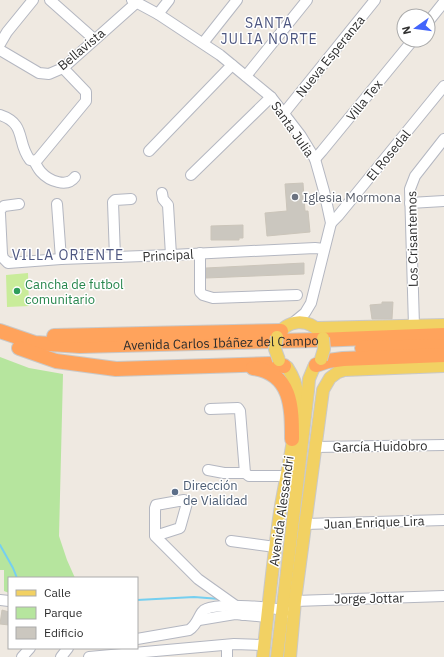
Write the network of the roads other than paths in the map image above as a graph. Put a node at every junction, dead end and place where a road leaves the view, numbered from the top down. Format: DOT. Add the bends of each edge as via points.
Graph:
graph roads {
  1 [pos="33,0"];
  2 [pos="50,0"];
  3 [pos="169,0"];
  4 [pos="237,0"];
  5 [pos="306,0"];
  6 [pos="375,0"];
  7 [pos="134,1"];
  8 [pos="444,2"];
  9 [pos="436,12"];
  10 [pos="158,14"];
  11 [pos="94,39"];
  12 [pos="203,43"];
  13 [pos="0,44"];
  14 [pos="406,48"];
  15 [pos="0,50"];
  16 [pos="232,65"];
  17 [pos="63,68"];
  18 [pos="246,76"];
  19 [pos="444,86"];
  20 [pos="271,97"];
  21 [pos="284,113"];
  22 [pos="0,115"];
  23 [pos="444,139"];
  24 [pos="149,151"];
  25 [pos="37,159"];
  26 [pos="315,159"];
  27 [pos="191,175"];
  28 [pos="75,177"];
  29 [pos="162,193"];
  30 [pos="131,199"];
  31 [pos="444,201"];
  32 [pos="410,202"];
  33 [pos="19,204"];
  34 [pos="57,204"];
  35 [pos="0,210"];
  36 [pos="0,214"];
  37 [pos="331,222"];
  38 [pos="324,249"];
  39 [pos="200,253"];
  40 [pos="171,255"];
  41 [pos="115,257"];
  42 [pos="61,259"];
  43 [pos="297,295"];
  44 [pos="311,303"];
  45 [pos="294,322"];
  46 [pos="444,325"];
  47 [pos="414,326"];
  48 [pos="0,328"];
  49 [pos="0,331"];
  50 [pos="318,331"];
  51 [pos="279,334"];
  52 [pos="444,335"];
  53 [pos="0,341"];
  54 [pos="444,346"];
  55 [pos="18,348"];
  56 [pos="444,355"];
  57 [pos="283,364"];
  58 [pos="317,364"];
  59 [pos="231,365"];
  60 [pos="444,366"];
  61 [pos="210,409"];
  62 [pos="292,439"];
  63 [pos="444,445"];
  64 [pos="315,447"];
  65 [pos="208,470"];
  66 [pos="245,473"];
  67 [pos="286,476"];
  68 [pos="444,520"];
  69 [pos="305,524"];
  70 [pos="155,536"];
  71 [pos="231,541"];
  72 [pos="275,547"];
  73 [pos="444,596"];
  74 [pos="295,601"];
  75 [pos="236,606"];
  76 [pos="283,610"];
  77 [pos="268,612"];
  78 [pos="243,614"];
  79 [pos="198,620"];
  80 [pos="293,620"];
  81 [pos="138,639"];
  82 [pos="227,645"];
  83 [pos="29,649"];
  84 [pos="67,649"];
  85 [pos="263,651"];
  86 [pos="190,652"];
  87 [pos="124,653"];
  88 [pos="22,657"];
  89 [pos="61,657"];
  90 [pos="89,657"];
  91 [pos="227,657"];
  92 [pos="277,657"];
  93 [pos="290,657"];
  1 -- 13 [label="street"];
  2 -- 11 [label="street"];
  3 -- 10 [label="street"];
  4 -- 12 [label="street"];
  5 -- 18 [label="street"];
  6 -- 21 [label="street, Nueva Esperanza"];
  7 -- 10 [label="street, Santa Julia"];
  7 -- 11 [label="street, Bellavista"];
  8 -- 9 [label="street"];
  10 -- 12 [label="street, Santa Julia"];
  11 -- 17 [label="street, Bellavista"];
  12 -- 16 [label="street, Santa Julia"];
  14 -- 26 [label="street, Villa Tex"];
  15 -- 17 [label="street, Bellavista" via="39,73 49,74"];
  16 -- 18 [label="street, Santa Julia"];
  16 -- 24 [label="street"];
  17 -- 25 [label="street" via="86,92 86,102"];
  18 -- 20 [label="street, Santa Julia"];
  19 -- 37 [label="street, El Rosedal"];
  20 -- 21 [label="street, Santa Julia"];
  20 -- 27 [label="street"];
  21 -- 26 [label="street, Santa Julia"];
  22 -- 25 [label="street" via="17,126 25,153 30,160"];
  23 -- 32 [label="street, Los Crisantemos" via="413,180"];
  25 -- 28 [label="street" via="41,172 56,182 68,182"];
  26 -- 37 [label="street, Santa Julia"];
  29 -- 40 [label="street" via="168,205"];
  30 -- 41 [label="street" via="113,202"];
  31 -- 32 [label="street"];
  32 -- 47 [label="street, Los Crisantemos"];
  33 -- 35 [label="street" via="4,206"];
  34 -- 42 [label="street"];
  36 -- 42 [label="street, Principal" via="2,254 5,261 12,264"];
  37 -- 38 [label="street, Santa Julia"];
  38 -- 39 [label="street, Principal"];
  38 -- 44 [label="street, Santa Julia"];
  39 -- 40 [label="street, Principal"];
  39 -- 43 [label="street" via="200,292 207,298"];
  40 -- 41 [label="street, Principal"];
  41 -- 42 [label="street, Principal"];
  44 -- 45 [label="street, Santa Julia" via="306,313"];
  44 -- 50 [label="street, Santa Julia"];
  45 -- 50 [label="main road" via="306,322"];
  45 -- 51 [label="main road" via="285,326"];
  46 -- 47 [label="main road, Avenida Carlos Ibáñez del Campo"];
  47 -- 50 [label="main road, Avenida Carlos Ibáñez del Campo"];
  48 -- 51 [label="highway" via="37,335 67,337"];
  49 -- 52 [label="highway, Avenida Carlos Ibáñez del Campo" via="35,343 80,346"];
  50 -- 58 [label="main road, bridge" via="324,349"];
  51 -- 57 [label="main road, bridge" via="275,349"];
  53 -- 55 [label="highway, Avenida Carlos Ibáñez del Campo"];
  54 -- 55 [label="highway, Avenida Carlos Ibáñez del Campo" via="76,355"];
  55 -- 59 [label="highway" via="56,361 116,369"];
  56 -- 58 [label="highway" via="343,359"];
  57 -- 58 [label="main road" via="300,371"];
  57 -- 59 [label="highway"];
  57 -- 62 [label="main road, Avenida Alessandri" via="293,378 297,394"];
  58 -- 76 [label="main road, Avenida Alessandri" via="309,379"];
  59 -- 62 [label="highway" via="263,370 280,383 292,406"];
  60 -- 64 [label="main road" via="352,369 338,372 330,378 323,390"];
  61 -- 66 [label="street" via="238,408 240,411"];
  62 -- 67 [label="main road, Avenida Alessandri"];
  63 -- 64 [label="street, García Huidobro"];
  64 -- 69 [label="main road, Avenida Alessandri"];
  65 -- 66 [label="street"];
  66 -- 67 [label="street" via="249,476"];
  67 -- 72 [label="main road, Avenida Alessandri"];
  68 -- 69 [label="street, Juan Enrique Lira"];
  69 -- 74 [label="main road, Avenida Alessandri"];
  70 -- 75 [label="street" via="198,579"];
  71 -- 72 [label="street"];
  72 -- 77 [label="main road, Avenida Alessandri"];
  73 -- 74 [label="street, Jorge Jottar"];
  74 -- 80 [label="main road, Avenida Alessandri"];
  75 -- 77 [label="street"];
  75 -- 78 [label="street"];
  75 -- 79 [label="street" via="206,608"];
  76 -- 77 [label="street"];
  76 -- 80 [label="street" via="289,613"];
  76 -- 92 [label="main road, Avenida Alessandri"];
  77 -- 78 [label="street"];
  77 -- 85 [label="main road, Avenida Alessandri"];
  78 -- 79 [label="street"];
  79 -- 81 [label="street" via="189,630"];
  80 -- 93 [label="main road, Avenida Alessandri"];
  82 -- 85 [label="street"];
  82 -- 86 [label="street"];
  82 -- 91 [label="street"];
  83 -- 88 [label="street"];
  84 -- 89 [label="street"];
  86 -- 87 [label="street"];
  87 -- 90 [label="street"];
}
